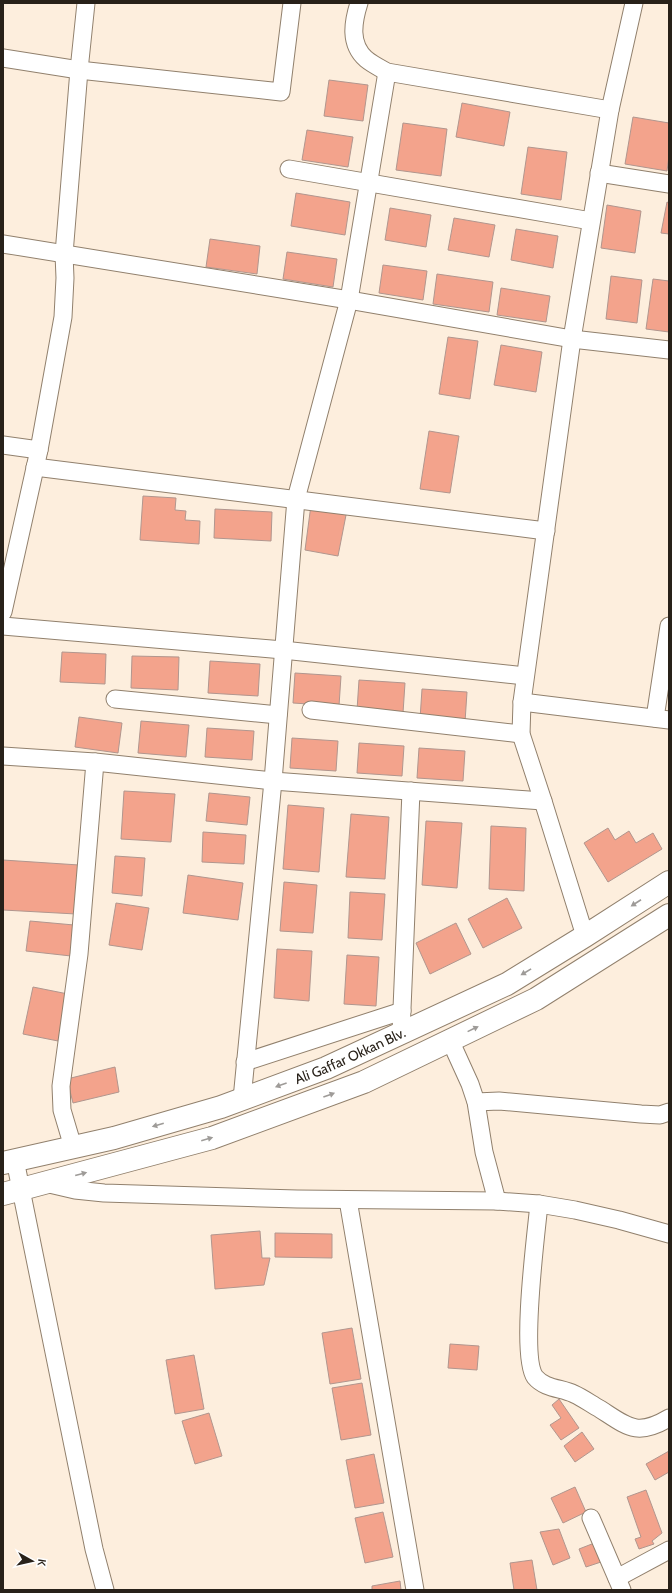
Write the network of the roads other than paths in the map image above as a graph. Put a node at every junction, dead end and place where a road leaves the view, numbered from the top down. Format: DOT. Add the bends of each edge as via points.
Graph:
graph roads {
  1 [pos="86,3"];
  2 [pos="292,3"];
  3 [pos="359,3"];
  4 [pos="634,3"];
  5 [pos="3,58"];
  6 [pos="78,70"];
  7 [pos="387,72"];
  8 [pos="610,110"];
  9 [pos="289,170"];
  10 [pos="599,173"];
  11 [pos="369,184"];
  12 [pos="669,184"];
  13 [pos="591,221"];
  14 [pos="3,244"];
  15 [pos="64,254"];
  16 [pos="350,300"];
  17 [pos="572,339"];
  18 [pos="669,350"];
  19 [pos="3,445"];
  20 [pos="37,459"];
  21 [pos="296,499"];
  22 [pos="546,531"];
  23 [pos="3,612"];
  24 [pos="3,626"];
  25 [pos="669,626"];
  26 [pos="283,650"];
  27 [pos="525,676"];
  28 [pos="665,676"];
  29 [pos="116,699"];
  30 [pos="522,702"];
  31 [pos="311,710"];
  32 [pos="278,715"];
  33 [pos="662,718"];
  34 [pos="521,734"];
  35 [pos="3,756"];
  36 [pos="96,762"];
  37 [pos="273,781"];
  38 [pos="411,791"];
  39 [pos="543,801"];
  40 [pos="669,882"];
  41 [pos="669,915"];
  42 [pos="585,936"];
  43 [pos="402,1011"];
  44 [pos="401,1033"];
  45 [pos="450,1040"];
  46 [pos="245,1062"];
  47 [pos="242,1099"];
  48 [pos="476,1102"];
  49 [pos="669,1112"];
  50 [pos="72,1148"];
  51 [pos="9,1161"];
  52 [pos="45,1184"];
  53 [pos="12,1192"];
  54 [pos="348,1200"];
  55 [pos="497,1201"];
  56 [pos="539,1204"];
  57 [pos="669,1234"];
  58 [pos="669,1418"];
  59 [pos="591,1518"];
  60 [pos="669,1550"];
  61 [pos="620,1584"];
  62 [pos="105,1590"];
  63 [pos="415,1590"];
  1 -- 6 [label="street"];
  2 -- 6 [label="street" via="281,92"];
  3 -- 7 [label="street" via="354,23 356,43 366,59"];
  4 -- 8 [label="street"];
  5 -- 6 [label="street"];
  6 -- 15 [label="street"];
  7 -- 8 [label="street"];
  7 -- 11 [label="street"];
  8 -- 10 [label="street"];
  9 -- 11 [label="street"];
  10 -- 12 [label="street"];
  10 -- 13 [label="street"];
  11 -- 13 [label="street"];
  11 -- 16 [label="street"];
  13 -- 17 [label="street"];
  14 -- 15 [label="street"];
  15 -- 16 [label="street"];
  15 -- 20 [label="street" via="63,317"];
  16 -- 17 [label="street"];
  16 -- 21 [label="street"];
  17 -- 18 [label="street"];
  17 -- 22 [label="street"];
  19 -- 20 [label="street"];
  20 -- 21 [label="street"];
  20 -- 23 [label="street"];
  21 -- 22 [label="street"];
  21 -- 26 [label="street"];
  22 -- 27 [label="street"];
  24 -- 26 [label="street"];
  25 -- 28 [label="street"];
  26 -- 27 [label="street"];
  26 -- 32 [label="street"];
  27 -- 30 [label="street"];
  28 -- 33 [label="street"];
  29 -- 32 [label="street"];
  30 -- 33 [label="street"];
  30 -- 34 [label="street"];
  31 -- 34 [label="street"];
  32 -- 37 [label="street"];
  34 -- 39 [label="street"];
  35 -- 36 [label="street"];
  36 -- 37 [label="street"];
  36 -- 50 [label="street" via="79,954 61,1086 62,1110"];
  37 -- 38 [label="street"];
  37 -- 46 [label="street"];
  38 -- 39 [label="street"];
  38 -- 43 [label="street"];
  39 -- 42 [label="street"];
  40 -- 42 [label="main road, Ali Gaffar Okkan Blv., one-way"];
  45 -- 41 [label="main road, Ali Gaffar Okkan Blv., one-way" via="536,999"];
  42 -- 44 [label="main road, Ali Gaffar Okkan Blv., one-way" via="507,984"];
  43 -- 44 [label="street"];
  43 -- 46 [label="street"];
  44 -- 47 [label="main road, Ali Gaffar Okkan Blv., one-way" via="326,1068"];
  45 -- 48 [label="street"];
  52 -- 45 [label="main road, Ali Gaffar Okkan Blv., one-way" via="212,1138 364,1082"];
  46 -- 47 [label="street"];
  47 -- 50 [label="main road, Ali Gaffar Okkan Blv., one-way" via="114,1138"];
  48 -- 49 [label="street" via="499,1101 660,1115"];
  48 -- 55 [label="street" via="484,1152"];
  50 -- 51 [label="main road, Ali Gaffar Okkan Blv."];
  51 -- 53 [label="street"];
  52 -- 53 [label="main road, Ali Gaffar Okkan Blv."];
  52 -- 54 [label="street" via="104,1193"];
  53 -- 62 [label="street"];
  54 -- 55 [label="street"];
  54 -- 63 [label="street"];
  55 -- 56 [label="street"];
  56 -- 57 [label="street" via="612,1218"];
  56 -- 58 [label="street" via="528,1331 530,1365 535,1377 549,1386 573,1393 627,1426 643,1429 654,1427"];
  59 -- 61 [label="street"];
  60 -- 61 [label="street"];
}
